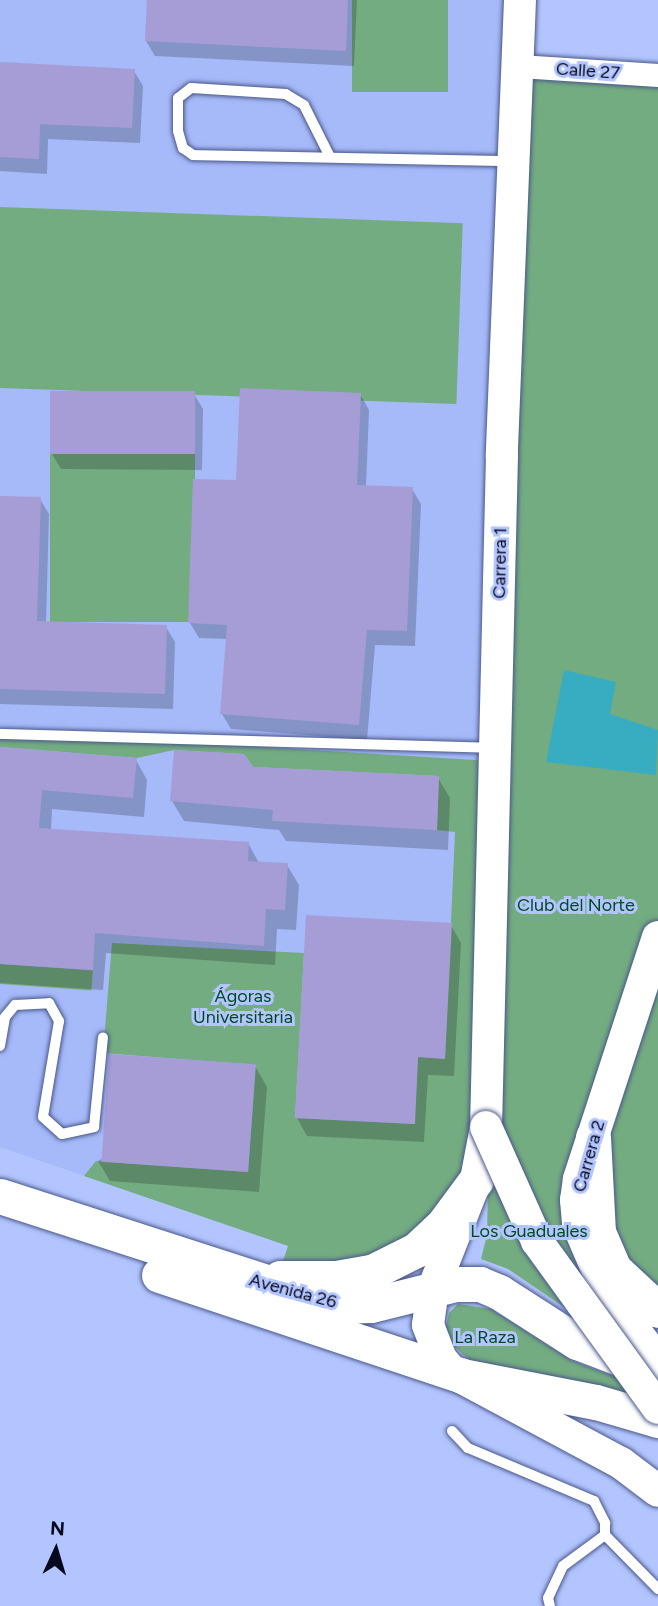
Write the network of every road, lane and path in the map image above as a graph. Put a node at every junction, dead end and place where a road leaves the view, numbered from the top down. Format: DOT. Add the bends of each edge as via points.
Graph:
graph roads {
  1 [pos="520,0"];
  2 [pos="519,66"];
  3 [pos="658,75"];
  4 [pos="330,157"];
  5 [pos="516,162"];
  6 [pos="0,734"];
  7 [pos="496,748"];
  8 [pos="658,937"];
  9 [pos="103,1037"];
  10 [pos="0,1046"];
  11 [pos="486,1127"];
  12 [pos="593,1137"];
  13 [pos="477,1180"];
  14 [pos="0,1196"];
  15 [pos="0,1219"];
  16 [pos="239,1277"];
  17 [pos="433,1289"];
  18 [pos="658,1310"];
  19 [pos="658,1361"];
  20 [pos="453,1373"];
  21 [pos="658,1373"];
  22 [pos="658,1408"];
  23 [pos="658,1420"];
  24 [pos="452,1431"];
  25 [pos="658,1491"];
  26 [pos="605,1535"];
  27 [pos="658,1589"];
  28 [pos="548,1603"];
  1 -- 2 [label="main road, Carrera 1"];
  2 -- 3 [label="street, Calle 27"];
  2 -- 5 [label="main road, Carrera 1"];
  4 -- 4 [label="lane" via="193,155 180,139 178,98 191,88 286,94 304,105"];
  4 -- 5 [label="lane"];
  5 -- 7 [label="main road, Carrera 1" via="502,455"];
  6 -- 7 [label="lane"];
  7 -- 11 [label="main road, Carrera 1"];
  8 -- 12 [label="main road, Carrera 2"];
  9 -- 10 [label="lane" via="94,1127 62,1134 43,1117 60,1021 49,1003 15,1005 5,1017"];
  11 -- 13 [label="main road, Carrera 1"];
  11 -- 22 [label="main road, bridge" via="537,1241"];
  12 -- 18 [label="main road" via="598,1231 614,1269"];
  12 -- 19 [label="main road, Carrera 2" via="579,1178 578,1225 608,1295"];
  13 -- 16 [label="main road" via="425,1242 374,1271 311,1279"];
  13 -- 17 [label="main road, Carrera 1"];
  14 -- 16 [label="main road, Avenida 26"];
  15 -- 20 [label="main road, Avenida 26"];
  16 -- 17 [label="main road, Avenida 26" via="340,1306 371,1305"];
  17 -- 20 [label="main road, Carrera 1" via="428,1325 441,1359"];
  17 -- 21 [label="main road, Avenida 26" via="480,1284 577,1342"];
  20 -- 23 [label="main road, Avenida 26" via="596,1402"];
  20 -- 25 [label="main road" via="621,1463"];
  24 -- 26 [label="lane" via="468,1448 594,1501 605,1523"];
  26 -- 27 [label="lane"];
  26 -- 28 [label="lane" via="563,1566"];
}
